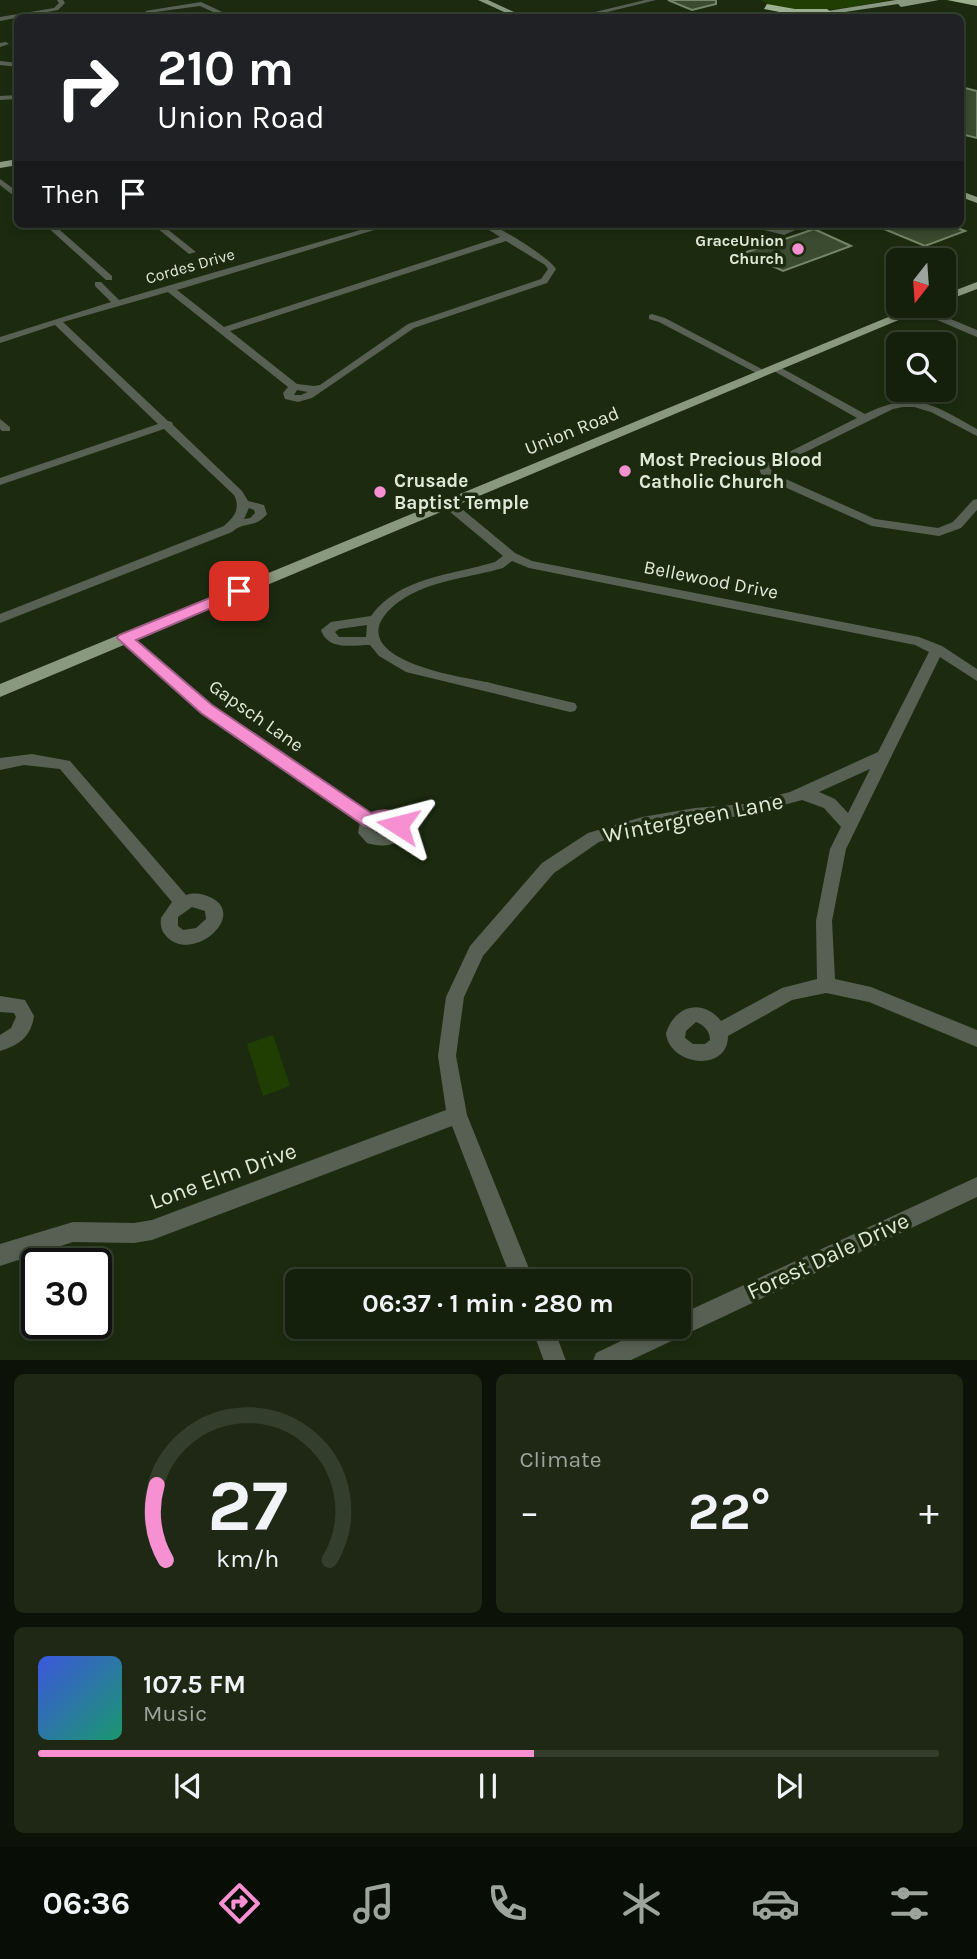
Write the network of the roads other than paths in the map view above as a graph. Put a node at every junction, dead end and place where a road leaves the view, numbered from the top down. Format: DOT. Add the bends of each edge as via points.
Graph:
graph roads {
  1 [pos="60,0"];
  2 [pos="470,0"];
  3 [pos="482,0"];
  4 [pos="653,0"];
  5 [pos="756,0"];
  6 [pos="935,0"];
  7 [pos="951,0"];
  8 [pos="912,1"];
  9 [pos="900,2"];
  10 [pos="977,3"];
  11 [pos="767,7"];
  12 [pos="28,14"];
  13 [pos="153,14"];
  14 [pos="223,14"];
  15 [pos="503,14"];
  16 [pos="515,14"];
  17 [pos="591,14"];
  18 [pos="782,14"];
  19 [pos="814,14"];
  20 [pos="829,14"];
  21 [pos="829,14"];
  22 [pos="0,181"];
  23 [pos="14,193"];
  24 [pos="53,228"];
  25 [pos="161,228"];
  26 [pos="376,228"];
  27 [pos="491,228"];
  28 [pos="775,228"];
  29 [pos="775,228"];
  30 [pos="794,228"];
  31 [pos="768,230"];
  32 [pos="508,237"];
  33 [pos="191,252"];
  34 [pos="109,278"];
  35 [pos="98,284"];
  36 [pos="977,285"];
  37 [pos="170,289"];
  38 [pos="956,294"];
  39 [pos="116,302"];
  40 [pos="652,317"];
  41 [pos="898,318"];
  42 [pos="944,318"];
  43 [pos="56,321"];
  44 [pos="225,330"];
  45 [pos="977,334"];
  46 [pos="0,340"];
  47 [pos="770,370"];
  48 [pos="864,418"];
  49 [pos="168,424"];
  50 [pos="977,433"];
  51 [pos="0,482"];
  52 [pos="447,503"];
  53 [pos="977,503"];
  54 [pos="512,556"];
  55 [pos="0,620"];
  56 [pos="373,620"];
  57 [pos="125,638"];
  58 [pos="374,641"];
  59 [pos="937,649"];
  60 [pos="977,676"];
  61 [pos="0,691"];
  62 [pos="570,707"];
  63 [pos="884,756"];
  64 [pos="0,764"];
  65 [pos="802,794"];
  66 [pos="370,821"];
  67 [pos="849,826"];
  68 [pos="183,903"];
  69 [pos="827,985"];
  70 [pos="0,1004"];
  71 [pos="719,1032"];
  72 [pos="977,1039"];
  73 [pos="0,1043"];
  74 [pos="457,1115"];
  75 [pos="977,1187"];
  76 [pos="0,1255"];
  77 [pos="518,1269"];
  78 [pos="691,1320"];
  79 [pos="547,1339"];
  80 [pos="650,1339"];
  81 [pos="555,1360"];
  82 [pos="604,1360"];
  1 -- 12 [label="street" via="56,9"];
  2 -- 15 [label="main road"];
  3 -- 16 [label="main road"];
  4 -- 17 [label="street"];
  5 -- 11 [label="highway"];
  6 -- 8 [label="main road"];
  7 -- 10 [label="highway"];
  8 -- 9 [label="main road"];
  8 -- 20 [label="main road"];
  9 -- 21 [label="main road"];
  11 -- 18 [label="highway"];
  11 -- 19 [label="highway"];
  13 -- 14 [label="street" via="148,11 201,4"];
  22 -- 23 [label="street"];
  24 -- 34 [label="street"];
  25 -- 33 [label="street"];
  26 -- 37 [label="street, Cordes Drive"];
  27 -- 32 [label="street"];
  28 -- 31 [label="street"];
  29 -- 30 [label="street" via="784,232"];
  32 -- 44 [label="street"];
  32 -- 44 [label="street" via="549,262 552,273 544,281 411,326 313,388 308,397 289,397 295,387"];
  35 -- 39 [label="street"];
  36 -- 38 [label="main road"];
  37 -- 39 [label="street, Cordes Drive"];
  37 -- 44 [label="street"];
  39 -- 43 [label="street, Cordes Drive"];
  40 -- 47 [label="street"];
  41 -- 47 [label="main road, Union Road"];
  42 -- 45 [label="street"];
  43 -- 46 [label="street, Cordes Drive"];
  43 -- 49 [label="street"];
  47 -- 48 [label="street"];
  47 -- 52 [label="main road, Union Road"];
  48 -- 50 [label="street" via="907,402 924,405"];
  48 -- 53 [label="street" via="765,468 766,475 872,522 939,532 957,525"];
  49 -- 51 [label="street"];
  49 -- 55 [label="street" via="238,493 244,503 242,515 208,538"];
  52 -- 54 [label="street, Bellewood Drive"];
  52 -- 57 [label="main road, Union Road"];
  54 -- 56 [label="street" via="499,565 404,593"];
  54 -- 59 [label="street, Bellewood Drive" via="543,567 919,641"];
  56 -- 58 [label="street"];
  56 -- 58 [label="street" via="328,630 336,640"];
  57 -- 61 [label="main road, Union Road"];
  57 -- 66 [label="street, Gapsch Lane" via="206,709"];
  58 -- 62 [label="street" via="390,659 411,669"];
  59 -- 60 [label="street, Bellewood Drive"];
  59 -- 63 [label="street"];
  63 -- 65 [label="street, Wintergreen Lane"];
  63 -- 67 [label="street"];
  64 -- 68 [label="street" via="47,760 65,765"];
  65 -- 67 [label="street" via="826,799"];
  65 -- 74 [label="street, Wintergreen Lane" via="744,810 695,814 594,837 548,868 476,951 455,997 447,1056"];
  67 -- 69 [label="street" via="838,849 824,921"];
  69 -- 71 [label="street" via="788,992"];
  69 -- 72 [label="street" via="872,995"];
  70 -- 73 [label="street" via="19,1006 25,1016 17,1034"];
  74 -- 76 [label="street, Lone Elm Drive" via="152,1230 73,1232"];
  74 -- 77 [label="street, Wintergreen Lane"];
  75 -- 78 [label="street, Forest Dale Drive"];
  79 -- 81 [label="street"];
  80 -- 82 [label="street, Forest Dale Drive"];
}
